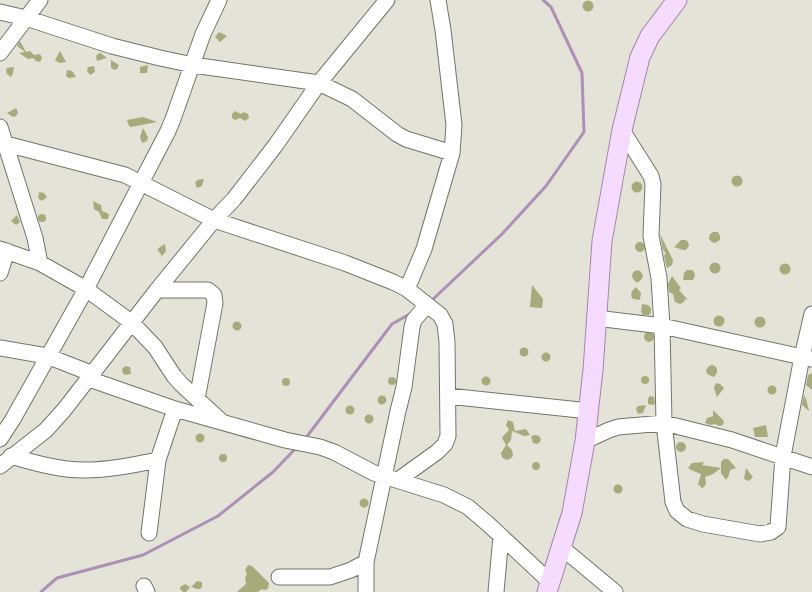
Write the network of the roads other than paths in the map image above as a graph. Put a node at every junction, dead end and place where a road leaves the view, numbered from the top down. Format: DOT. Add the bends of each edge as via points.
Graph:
graph roads {
  1 [pos="40,0"];
  2 [pos="219,0"];
  3 [pos="387,0"];
  4 [pos="438,0"];
  5 [pos="677,0"];
  6 [pos="0,12"];
  7 [pos="26,18"];
  8 [pos="0,53"];
  9 [pos="193,65"];
  10 [pos="319,83"];
  11 [pos="0,127"];
  12 [pos="622,130"];
  13 [pos="3,142"];
  14 [pos="452,153"];
  15 [pos="141,182"];
  16 [pos="214,220"];
  17 [pos="4,250"];
  18 [pos="40,263"];
  19 [pos="0,272"];
  20 [pos="86,289"];
  21 [pos="407,289"];
  22 [pos="157,290"];
  23 [pos="427,305"];
  24 [pos="812,314"];
  25 [pos="596,318"];
  26 [pos="131,322"];
  27 [pos="662,326"];
  28 [pos="0,348"];
  29 [pos="47,356"];
  30 [pos="807,358"];
  31 [pos="91,377"];
  32 [pos="448,396"];
  33 [pos="197,399"];
  34 [pos="175,410"];
  35 [pos="589,411"];
  36 [pos="224,423"];
  37 [pos="664,423"];
  38 [pos="0,439"];
  39 [pos="585,441"];
  40 [pos="11,456"];
  41 [pos="783,456"];
  42 [pos="158,460"];
  43 [pos="0,466"];
  44 [pos="812,467"];
  45 [pos="391,478"];
  46 [pos="149,533"];
  47 [pos="501,536"];
  48 [pos="561,547"];
  49 [pos="366,562"];
  50 [pos="279,578"];
  51 [pos="549,587"];
  52 [pos="366,592"];
  53 [pos="496,592"];
  54 [pos="615,592"];
  1 -- 7 [label="street"];
  2 -- 9 [label="street"];
  3 -- 10 [label="street"];
  4 -- 14 [label="street" via="454,125"];
  5 -- 12 [label="main road" via="650,36 640,57"];
  6 -- 7 [label="street"];
  7 -- 8 [label="street"];
  7 -- 9 [label="street" via="112,46"];
  9 -- 10 [label="street"];
  9 -- 15 [label="street" via="173,119"];
  10 -- 14 [label="street" via="352,99 406,140"];
  10 -- 16 [label="street" via="275,146 234,199"];
  11 -- 13 [label="street"];
  12 -- 25 [label="main road" via="602,241"];
  12 -- 27 [label="street" via="651,176 653,184 652,236 659,278"];
  13 -- 15 [label="street" via="125,175"];
  13 -- 18 [label="street"];
  14 -- 21 [label="street" via="424,249"];
  15 -- 16 [label="street"];
  15 -- 20 [label="street"];
  16 -- 21 [label="street" via="345,263"];
  16 -- 22 [label="street"];
  17 -- 18 [label="street"];
  17 -- 19 [label="street"];
  18 -- 20 [label="street"];
  20 -- 26 [label="street"];
  20 -- 29 [label="street"];
  21 -- 23 [label="street"];
  22 -- 26 [label="street"];
  22 -- 33 [label="street" via="208,290 214,295 215,303"];
  23 -- 32 [label="street" via="440,315 445,324"];
  23 -- 45 [label="street" via="414,320 412,327 398,411"];
  24 -- 30 [label="street"];
  25 -- 27 [label="street"];
  25 -- 35 [label="main road"];
  26 -- 31 [label="street"];
  26 -- 33 [label="street" via="155,348 174,376"];
  27 -- 30 [label="street"];
  27 -- 37 [label="street"];
  28 -- 29 [label="street"];
  29 -- 31 [label="street"];
  29 -- 38 [label="street"];
  30 -- 41 [label="street"];
  31 -- 34 [label="street"];
  31 -- 40 [label="street" via="46,430"];
  32 -- 35 [label="street"];
  32 -- 45 [label="street" via="448,436 445,444 437,452"];
  33 -- 36 [label="street"];
  34 -- 36 [label="street"];
  34 -- 42 [label="street"];
  35 -- 39 [label="main road"];
  36 -- 45 [label="street" via="320,447"];
  37 -- 39 [label="street" via="618,427"];
  37 -- 41 [label="street"];
  37 -- 41 [label="street" via="673,502 677,511 687,519 703,524 760,534 771,532 778,527"];
  39 -- 48 [label="main road" via="572,512"];
  40 -- 42 [label="street" via="45,465 83,470 123,467"];
  40 -- 43 [label="street"];
  41 -- 44 [label="street"];
  42 -- 46 [label="street"];
  45 -- 47 [label="street" via="444,495 468,507"];
  45 -- 49 [label="street"];
  47 -- 51 [label="street"];
  47 -- 53 [label="street"];
  48 -- 51 [label="main road"];
  48 -- 54 [label="street"];
  49 -- 50 [label="street" via="330,577"];
  49 -- 52 [label="street"];
}
